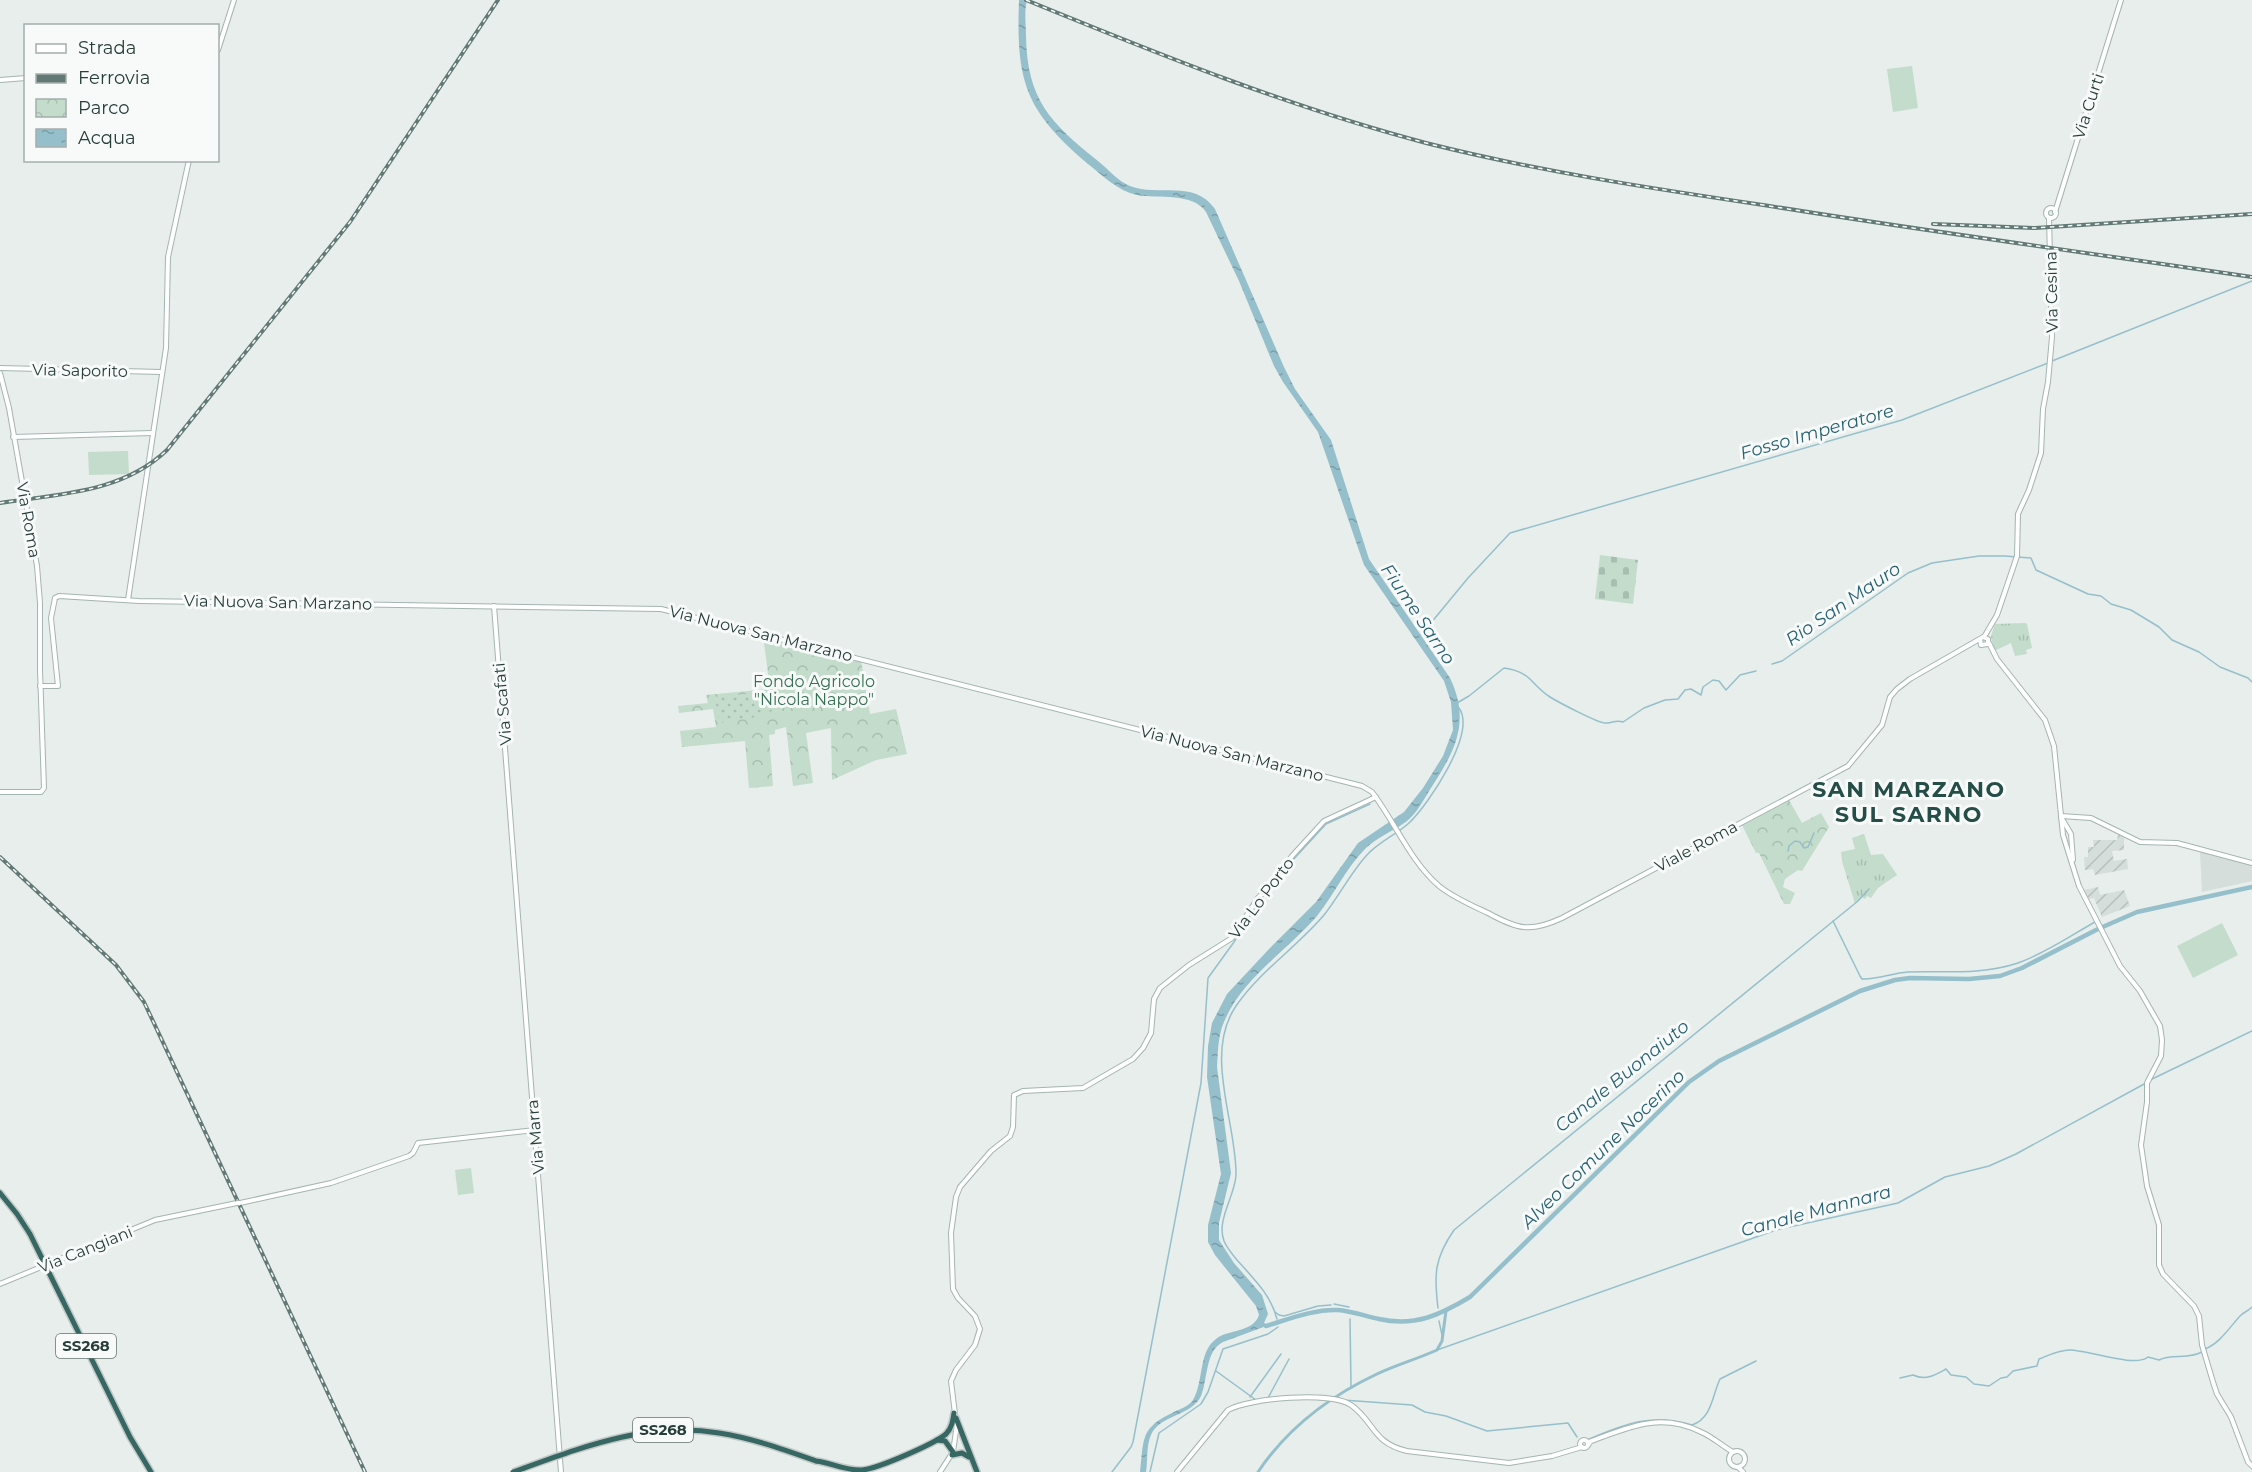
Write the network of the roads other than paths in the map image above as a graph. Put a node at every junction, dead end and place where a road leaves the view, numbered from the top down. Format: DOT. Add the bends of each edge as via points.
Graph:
graph roads {
  1 [pos="234,0"];
  2 [pos="2121,0"];
  3 [pos="219,47"];
  4 [pos="24,78"];
  5 [pos="0,80"];
  6 [pos="189,162"];
  7 [pos="2059,202"];
  8 [pos="2054,210"];
  9 [pos="2051,218"];
  10 [pos="161,372"];
  11 [pos="0,373"];
  12 [pos="152,433"];
  13 [pos="13,437"];
  14 [pos="128,600"];
  15 [pos="494,606"];
  16 [pos="1984,641"];
  17 [pos="40,686"];
  18 [pos="0,792"];
  19 [pos="1376,797"];
  20 [pos="509,802"];
  21 [pos="2061,816"];
  22 [pos="2068,816"];
  23 [pos="2062,827"];
  24 [pos="2068,827"];
  25 [pos="2072,836"];
  26 [pos="2063,838"];
  27 [pos="2252,863"];
  28 [pos="2073,865"];
  29 [pos="535,1130"];
  30 [pos="0,1193"];
  31 [pos="0,1284"];
  32 [pos="955,1415"];
  33 [pos="937,1440"];
  34 [pos="1723,1447"];
  35 [pos="1733,1452"];
  36 [pos="952,1454"];
  37 [pos="970,1458"];
  38 [pos="1729,1458"];
  39 [pos="816,1461"];
  40 [pos="1740,1466"];
  41 [pos="2252,1466"];
  42 [pos="151,1472"];
  43 [pos="513,1472"];
  44 [pos="561,1472"];
  45 [pos="849,1472"];
  46 [pos="940,1472"];
  47 [pos="977,1472"];
  48 [pos="1177,1472"];
  49 [pos="1743,1472"];
  1 -- 3 [label="street"];
  2 -- 7 [label="street, Via Curti"];
  4 -- 5 [label="street"];
  6 -- 10 [label="street" via="168,256 166,348"];
  7 -- 8 [label="street, Via Cesina"];
  8 -- 9 [label="street, Via Cesina"];
  8 -- 9 [label="street, Via Cesina" via="2047,211"];
  9 -- 16 [label="street, Via Cesina" via="2052,327 2041,453 2018,514 2017,557"];
  10 -- 11 [label="street, Via Saporito"];
  10 -- 12 [label="street"];
  11 -- 13 [label="street, Via Roma"];
  12 -- 13 [label="street"];
  12 -- 14 [label="street"];
  13 -- 17 [label="street, Via Roma" via="32,532 40,603"];
  14 -- 15 [label="street, Via Nuova San Marzano"];
  14 -- 17 [label="street, Via Nuova San Marzano" via="55,598 51,618 58,686"];
  15 -- 19 [label="street, Via Nuova San Marzano" via="662,609 1362,786"];
  15 -- 20 [label="street, Via Scafati"];
  16 -- 19 [label="street, Viale Roma" via="1973,643 1897,689 1890,697 1882,725 1848,766 1544,926 1512,926 1451,894 1431,878"];
  16 -- 21 [label="street" via="2045,720 2055,753"];
  17 -- 18 [label="street, Via Roma" via="44,788 41,792"];
  19 -- 32 [label="street, Via Lo Porto" via="1324,821 1258,898 1232,939 1160,988 1154,999 1148,1040 1133,1059 1083,1088 1023,1091 1014,1095 1010,1136 991,1151 956,1197 951,1233 954,1289 980,1329 975,1345 951,1381"];
  20 -- 29 [label="street, Via Marra"];
  21 -- 22 [label="street"];
  21 -- 23 [label="street"];
  21 -- 24 [label="street"];
  22 -- 24 [label="street"];
  22 -- 27 [label="street" via="2091,818 2140,842 2177,843"];
  23 -- 24 [label="street"];
  23 -- 26 [label="street"];
  24 -- 25 [label="street"];
  25 -- 26 [label="street"];
  25 -- 28 [label="street"];
  26 -- 28 [label="street"];
  28 -- 41 [label="street" via="2079,886 2120,966 2160,1026 2161,1056 2148,1082 2141,1145 2147,1186 2159,1225 2158,1259 2160,1268 2194,1306 2217,1394"];
  29 -- 31 [label="street, Via Cangiani" via="418,1143 405,1158 339,1181 155,1220"];
  29 -- 44 [label="street, Via Marra"];
  30 -- 42 [label="highway, SS268, bridge" via="30,1234"];
  32 -- 33 [label="highway" via="947,1433"];
  32 -- 36 [label="street, Via Lo Porto" via="957,1435"];
  32 -- 37 [label="highway"];
  33 -- 36 [label="highway" via="948,1443"];
  33 -- 39 [label="highway, SS268" via="872,1468 858,1470"];
  34 -- 35 [label="street"];
  34 -- 38 [label="street"];
  34 -- 48 [label="street" via="1701,1431 1659,1422 1623,1428 1552,1456 1509,1463 1407,1451 1381,1440 1357,1410 1329,1397 1232,1408"];
  35 -- 38 [label="street"];
  35 -- 40 [label="street" via="1743,1455"];
  36 -- 37 [label="highway" via="962,1453"];
  36 -- 46 [label="street, Via Lo Porto"];
  37 -- 47 [label="highway"];
  38 -- 40 [label="street" via="1731,1465"];
  39 -- 43 [label="highway, SS268, bridge" via="737,1436 676,1430 614,1438"];
  39 -- 45 [label="highway, SS268"];
  40 -- 49 [label="street"];
}
